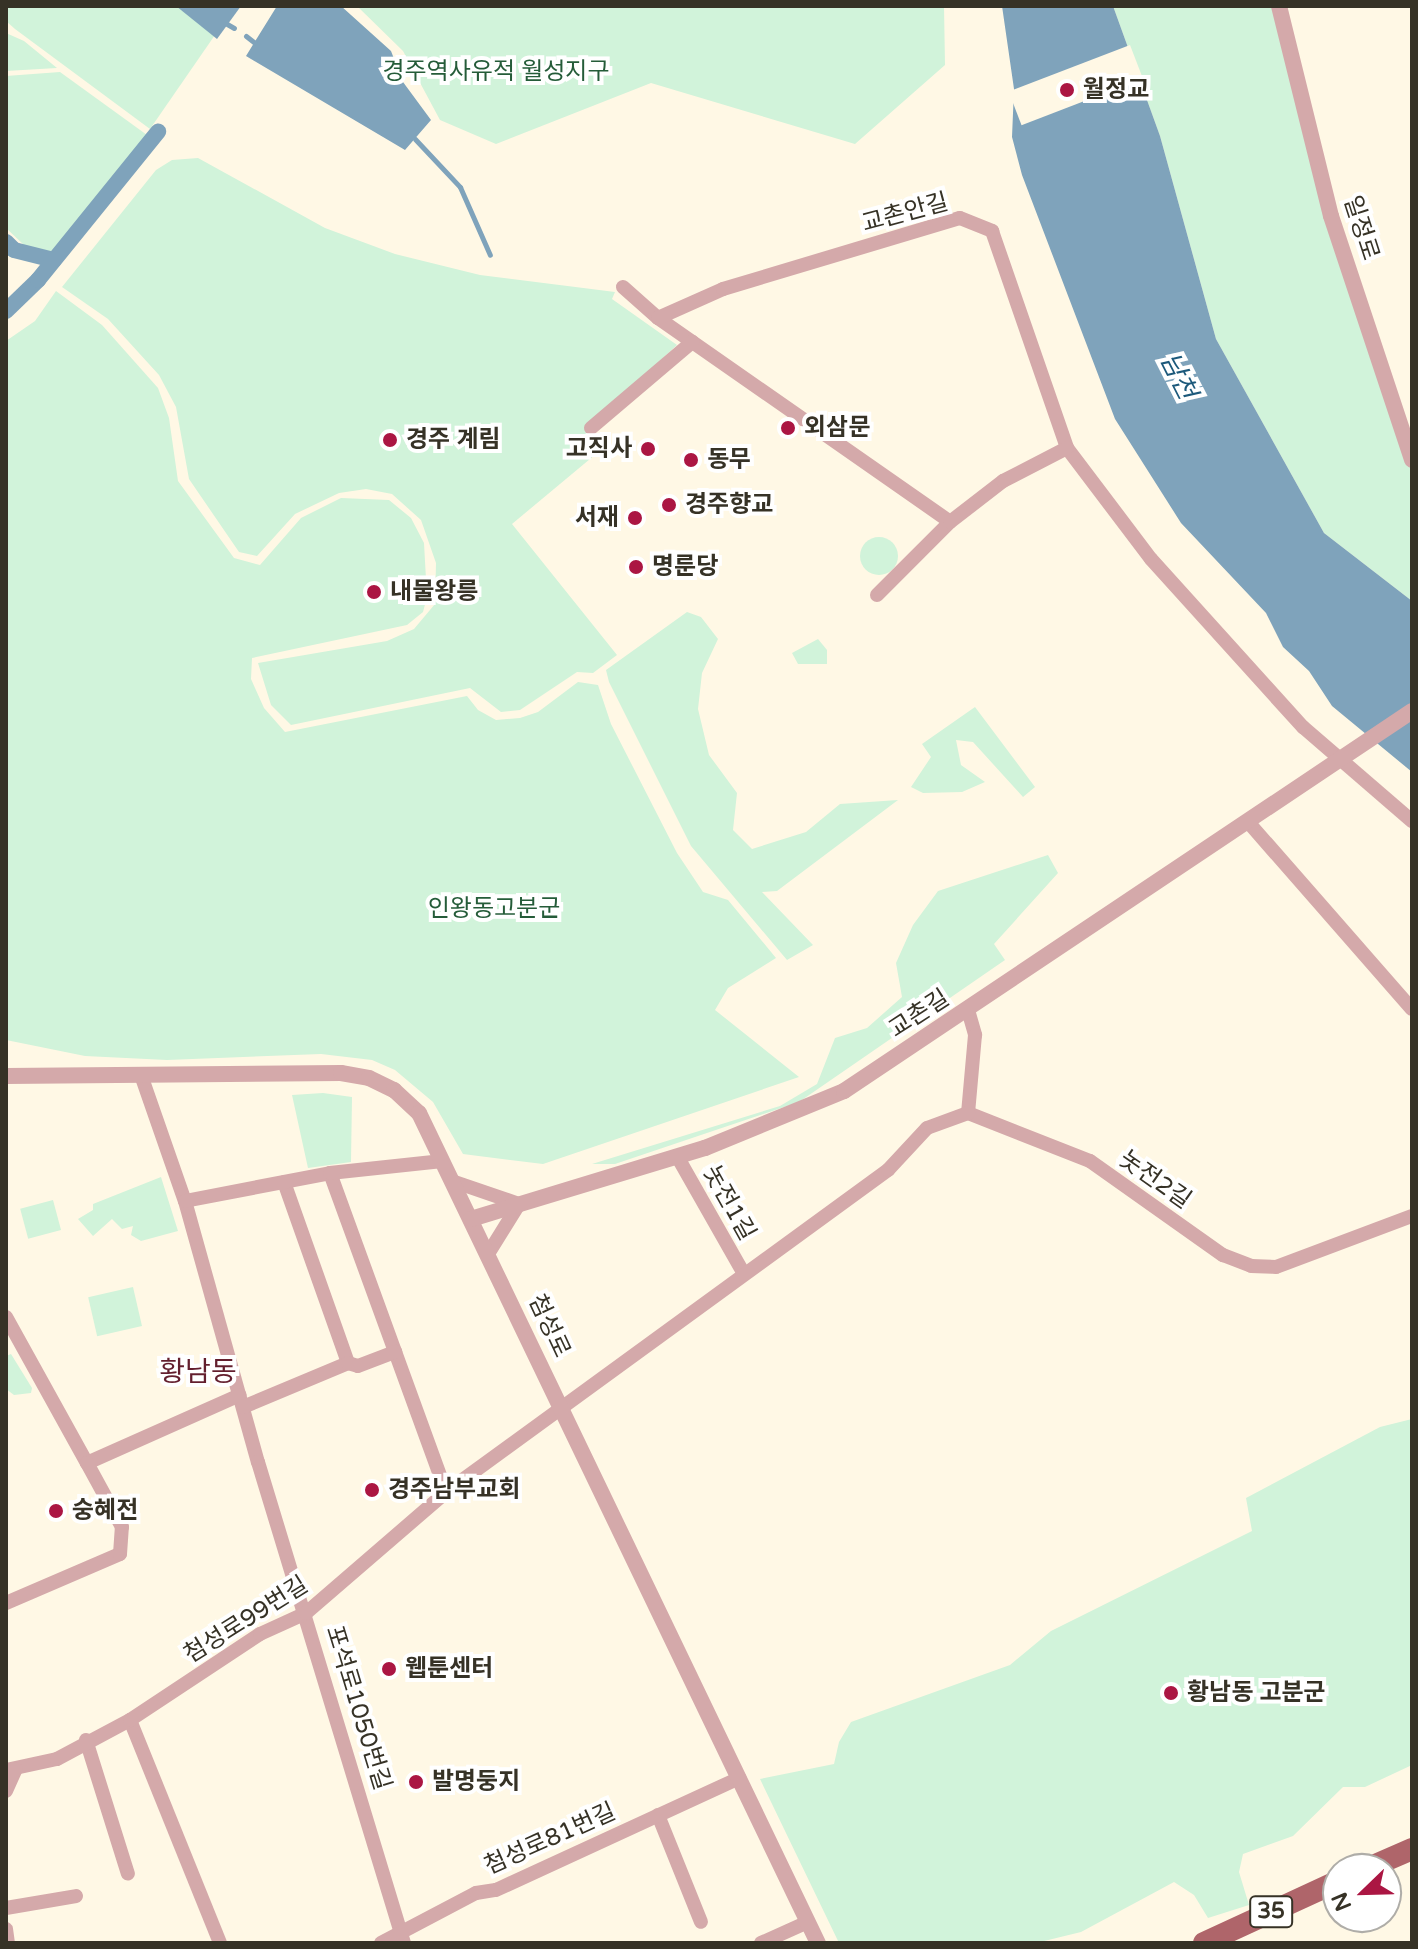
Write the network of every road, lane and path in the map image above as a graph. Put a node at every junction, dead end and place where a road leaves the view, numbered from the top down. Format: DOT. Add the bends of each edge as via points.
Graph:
graph roads {
  1 [pos="1279,6"];
  2 [pos="623,287"];
  3 [pos="658,318"];
  4 [pos="692,342"];
  5 [pos="591,428"];
  6 [pos="1067,448"];
  7 [pos="1412,460"];
  8 [pos="950,522"];
  9 [pos="877,595"];
  10 [pos="1412,711"];
  11 [pos="1343,758"];
  12 [pos="1412,821"];
  13 [pos="1249,823"];
  14 [pos="1412,1009"];
  15 [pos="968,1010"];
  16 [pos="141,1075"];
  17 [pos="6,1076"];
  18 [pos="968,1113"];
  19 [pos="677,1156"];
  20 [pos="442,1161"];
  21 [pos="330,1173"];
  22 [pos="452,1181"];
  23 [pos="284,1182"];
  24 [pos="185,1201"];
  25 [pos="519,1204"];
  26 [pos="1412,1216"];
  27 [pos="471,1219"];
  28 [pos="488,1254"];
  29 [pos="743,1272"];
  30 [pos="6,1317"];
  31 [pos="395,1352"];
  32 [pos="348,1363"];
  33 [pos="242,1401"];
  34 [pos="560,1405"];
  35 [pos="87,1463"];
  36 [pos="446,1492"];
  37 [pos="6,1603"];
  38 [pos="306,1613"];
  39 [pos="130,1720"];
  40 [pos="86,1740"];
  41 [pos="11,1769"];
  42 [pos="739,1778"];
  43 [pos="6,1791"];
  44 [pos="658,1815"];
  45 [pos="128,1874"];
  46 [pos="1322,1888"];
  47 [pos="76,1896"];
  48 [pos="6,1908"];
  49 [pos="701,1922"];
  50 [pos="808,1922"];
  51 [pos="6,1929"];
  52 [pos="403,1938"];
  53 [pos="8,1943"];
  54 [pos="220,1943"];
  55 [pos="381,1943"];
  56 [pos="761,1943"];
  57 [pos="818,1943"];
  58 [pos="1204,1943"];
  1 -- 7 [label="street, 일정로" via="1331,216"];
  2 -- 3 [label="street"];
  3 -- 4 [label="street"];
  3 -- 6 [label="street, 교촌안길" via="723,289 960,218 992,231"];
  4 -- 5 [label="street"];
  4 -- 8 [label="street"];
  6 -- 8 [label="street" via="1003,481"];
  6 -- 11 [label="street, 교촌안길" via="1151,559 1303,727"];
  8 -- 9 [label="street"];
  10 -- 11 [label="street, 교촌길"];
  11 -- 12 [label="street, 교촌안길"];
  11 -- 13 [label="street, 교촌길"];
  13 -- 14 [label="street"];
  13 -- 15 [label="street, 교촌길"];
  15 -- 18 [label="street" via="975,1035"];
  15 -- 19 [label="street, 교촌길" via="844,1091 796,1114"];
  16 -- 17 [label="street, 첨성로"];
  16 -- 20 [label="street, 첨성로" via="341,1073 369,1078 394,1090 419,1113"];
  16 -- 24 [label="street, 포석로1050번길"];
  18 -- 26 [label="street, 놋전2길" via="1090,1161 1223,1255 1251,1266 1276,1267"];
  18 -- 29 [label="street" via="927,1128 888,1170"];
  19 -- 25 [label="street, 교촌길"];
  19 -- 29 [label="street, 놋전1길"];
  20 -- 21 [label="street"];
  20 -- 22 [label="street, 첨성로"];
  21 -- 23 [label="street"];
  21 -- 31 [label="street"];
  22 -- 25 [label="street"];
  22 -- 27 [label="street, 첨성로"];
  23 -- 24 [label="street"];
  23 -- 32 [label="street"];
  24 -- 33 [label="street, 포석로1050번길"];
  25 -- 27 [label="street, 교촌길"];
  25 -- 28 [label="street"];
  27 -- 28 [label="street, 첨성로"];
  28 -- 34 [label="street, 첨성로"];
  29 -- 34 [label="street"];
  30 -- 35 [label="street"];
  31 -- 32 [label="street" via="358,1366"];
  31 -- 36 [label="street"];
  32 -- 33 [label="street"];
  33 -- 35 [label="street"];
  33 -- 38 [label="street, 포석로1050번길"];
  34 -- 36 [label="street, 첨성로99번길"];
  34 -- 42 [label="street, 첨성로"];
  35 -- 37 [label="street" via="122,1527 120,1554"];
  36 -- 38 [label="street, 첨성로99번길"];
  38 -- 39 [label="street, 첨성로99번길" via="260,1634"];
  38 -- 52 [label="street, 포석로1050번길"];
  39 -- 40 [label="street, 첨성로99번길"];
  39 -- 54 [label="street"];
  40 -- 41 [label="street, 첨성로99번길" via="57,1759"];
  40 -- 45 [label="street"];
  41 -- 43 [label="street"];
  42 -- 44 [label="street, 첨성로81번길"];
  42 -- 50 [label="street, 첨성로"];
  44 -- 49 [label="street"];
  44 -- 52 [label="street, 첨성로81번길" via="496,1890 476,1893"];
  46 -- 58 [label="main road, 35"];
  47 -- 48 [label="street"];
  50 -- 56 [label="street"];
  50 -- 57 [label="street, 첨성로"];
  51 -- 53 [label="street"];
  52 -- 55 [label="street, 첨성로81번길"];
}
